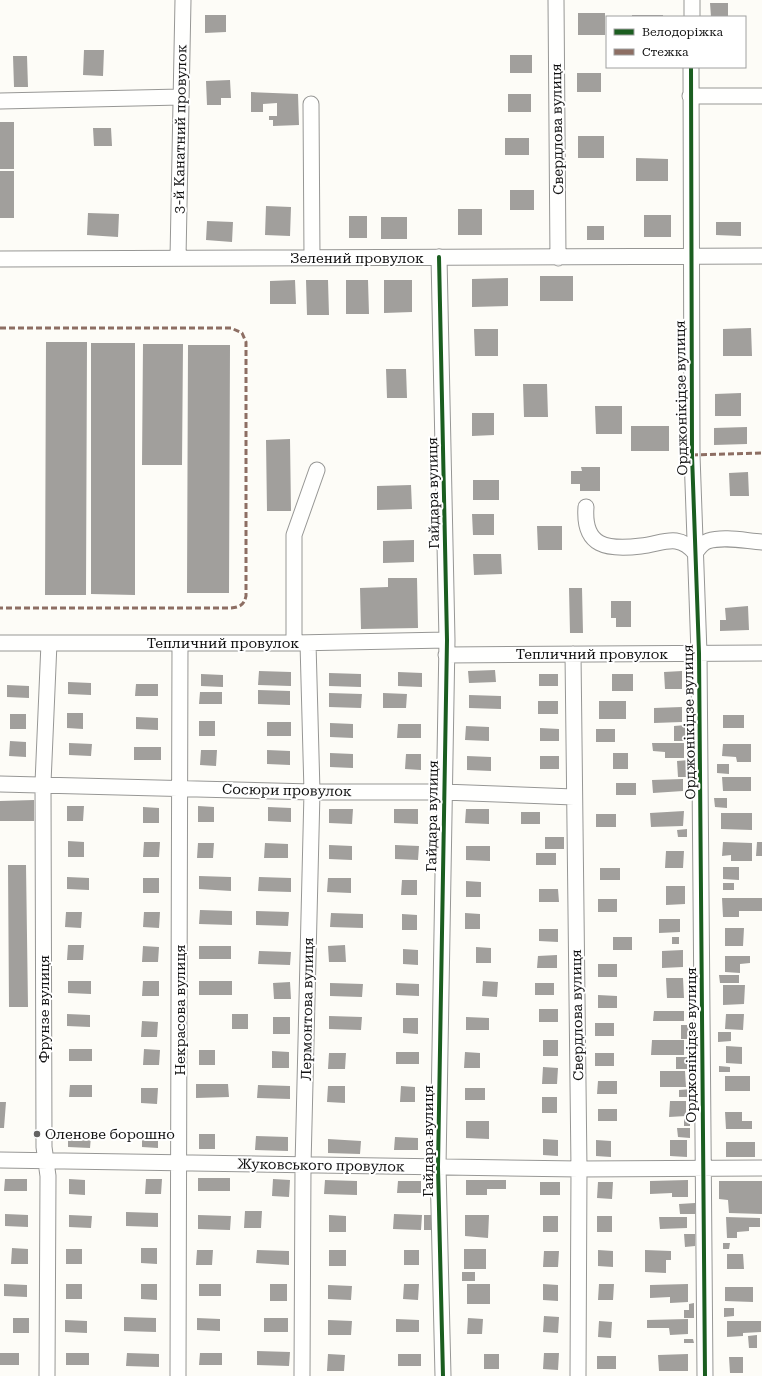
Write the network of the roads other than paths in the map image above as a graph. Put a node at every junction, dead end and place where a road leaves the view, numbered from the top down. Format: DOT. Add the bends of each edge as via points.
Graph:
graph roads {
  1 [pos="183,0"];
  2 [pos="556,0"];
  3 [pos="692,0"];
  4 [pos="692,16"];
  5 [pos="691,68"];
  6 [pos="690,96"];
  7 [pos="762,96"];
  8 [pos="180,97"];
  9 [pos="0,101"];
  10 [pos="311,104"];
  11 [pos="690,256"];
  12 [pos="762,256"];
  13 [pos="439,257"];
  14 [pos="178,258"];
  15 [pos="312,258"];
  16 [pos="558,258"];
  17 [pos="0,259"];
  18 [pos="317,470"];
  19 [pos="586,507"];
  20 [pos="762,542"];
  21 [pos="695,553"];
  22 [pos="0,643"];
  23 [pos="49,643"];
  24 [pos="301,643"];
  25 [pos="180,644"];
  26 [pos="446,648"];
  27 [pos="762,653"];
  28 [pos="573,654"];
  29 [pos="700,654"];
  30 [pos="43,783"];
  31 [pos="0,784"];
  32 [pos="179,788"];
  33 [pos="312,792"];
  34 [pos="443,792"];
  35 [pos="574,797"];
  36 [pos="0,1160"];
  37 [pos="46,1160"];
  38 [pos="180,1162"];
  39 [pos="303,1166"];
  40 [pos="438,1167"];
  41 [pos="703,1167"];
  42 [pos="578,1168"];
  43 [pos="762,1168"];
  44 [pos="48,1376"];
  45 [pos="178,1376"];
  46 [pos="302,1376"];
  47 [pos="443,1376"];
  48 [pos="578,1376"];
  49 [pos="705,1376"];
  1 -- 8 [label="street, 3-й Канатний провулок"];
  2 -- 16 [label="street, Свердлова вулиця"];
  3 -- 4 [label="street"];
  5 -- 6 [label="street, Орджонікідзе вулиця"];
  6 -- 7 [label="street"];
  6 -- 11 [label="street, Орджонікідзе вулиця"];
  8 -- 9 [label="street"];
  8 -- 14 [label="street, 3-й Канатний провулок"];
  10 -- 15 [label="street"];
  11 -- 12 [label="street, Зелений провулок"];
  11 -- 16 [label="street, Зелений провулок"];
  11 -- 21 [label="street, Орджонікідзе вулиця"];
  13 -- 15 [label="street, Зелений провулок"];
  13 -- 16 [label="street, Зелений провулок"];
  13 -- 26 [label="street, Гайдара вулиця"];
  14 -- 15 [label="street, Зелений провулок"];
  14 -- 17 [label="street, Зелений провулок"];
  18 -- 24 [label="street, Лермонтова вулиця" via="294,535"];
  19 -- 21 [label="street" via="587,531 604,545 642,546 662,541 676,542 686,545"];
  20 -- 21 [label="street" via="722,539 708,541"];
  21 -- 29 [label="street, Орджонікідзе вулиця"];
  22 -- 23 [label="street, Тепличний провулок"];
  23 -- 25 [label="street, Тепличний провулок"];
  23 -- 30 [label="street, Фрунзе вулиця"];
  24 -- 25 [label="street, Тепличний провулок"];
  24 -- 26 [label="street, Тепличний провулок"];
  24 -- 33 [label="street, Лермонтова вулиця"];
  25 -- 32 [label="street, Некрасова вулиця"];
  26 -- 28 [label="street, Тепличний провулок"];
  26 -- 34 [label="street, Гайдара вулиця"];
  27 -- 29 [label="street, Тепличний провулок"];
  28 -- 29 [label="street, Тепличний провулок"];
  28 -- 35 [label="street, Свердлова вулиця"];
  29 -- 41 [label="street, Орджонікідзе вулиця"];
  30 -- 31 [label="street, Сосюри провулок"];
  30 -- 32 [label="street, Сосюри провулок"];
  30 -- 37 [label="street, Фрунзе вулиця"];
  32 -- 33 [label="street, Сосюри провулок"];
  32 -- 38 [label="street, Некрасова вулиця"];
  33 -- 34 [label="street, Сосюри провулок"];
  33 -- 39 [label="street, Лермонтова вулиця"];
  34 -- 35 [label="street, Сосюри провулок"];
  34 -- 40 [label="street, Гайдара вулиця"];
  35 -- 42 [label="street, Свердлова вулиця"];
  36 -- 37 [label="street, Жуковського провулок"];
  37 -- 38 [label="street, Жуковського провулок"];
  37 -- 44 [label="street, Фрунзе вулиця"];
  38 -- 39 [label="street, Жуковського провулок"];
  38 -- 45 [label="street, Некрасова вулиця"];
  39 -- 40 [label="street, Жуковського провулок"];
  39 -- 46 [label="street, Лермонтова вулиця"];
  40 -- 42 [label="street, Жуковського провулок"];
  40 -- 47 [label="street, Гайдара вулиця"];
  41 -- 42 [label="street, Жуковського провулок"];
  41 -- 43 [label="street, Жуковського провулок"];
  41 -- 49 [label="street, Орджонікідзе вулиця"];
  42 -- 48 [label="street, Свердлова вулиця"];
}
